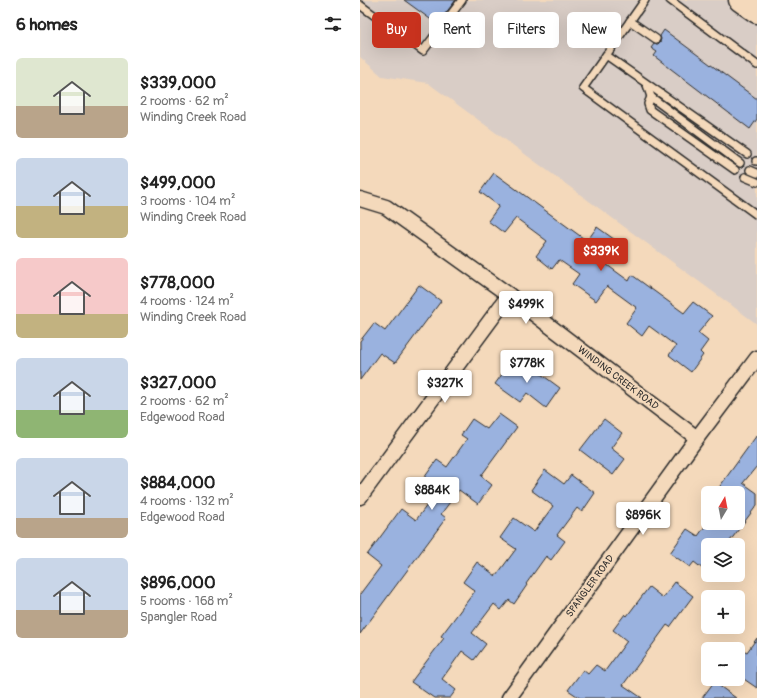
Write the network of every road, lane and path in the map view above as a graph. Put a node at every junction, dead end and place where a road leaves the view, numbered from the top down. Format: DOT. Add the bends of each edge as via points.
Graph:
graph roads {
  1 [pos="462,0"];
  2 [pos="645,0"];
  3 [pos="670,0"];
  4 [pos="740,0"];
  5 [pos="360,5"];
  6 [pos="757,12"];
  7 [pos="630,21"];
  8 [pos="656,39"];
  9 [pos="606,55"];
  10 [pos="757,65"];
  11 [pos="647,84"];
  12 [pos="650,97"];
  13 [pos="747,154"];
  14 [pos="740,163"];
  15 [pos="735,170"];
  16 [pos="750,170"];
  17 [pos="757,173"];
  18 [pos="745,177"];
  19 [pos="757,182"];
  20 [pos="360,199"];
  21 [pos="757,215"];
  22 [pos="509,295"];
  23 [pos="757,359"];
  24 [pos="698,438"];
  25 [pos="360,497"];
  26 [pos="508,698"];
  1 -- 5 [label="lane" via="423,51"];
  2 -- 7 [label="lane"];
  3 -- 10 [label="lane"];
  4 -- 6 [label="main road"];
  7 -- 8 [label="lane"];
  7 -- 9 [label="lane"];
  9 -- 11 [label="lane"];
  9 -- 21 [label="lane" via="583,88"];
  11 -- 12 [label="lane"];
  11 -- 13 [label="lane"];
  12 -- 14 [label="lane"];
  12 -- 15 [label="lane" via="650,110"];
  16 -- 17 [label="lane"];
  18 -- 19 [label="lane"];
  20 -- 22 [label="street, WINDING CREEK ROAD" via="386,207"];
  22 -- 24 [label="street, WINDING CREEK ROAD"];
  22 -- 25 [label="street"];
  23 -- 24 [label="street, SPANGLER ROAD"];
  24 -- 26 [label="street, SPANGLER ROAD"];
}
